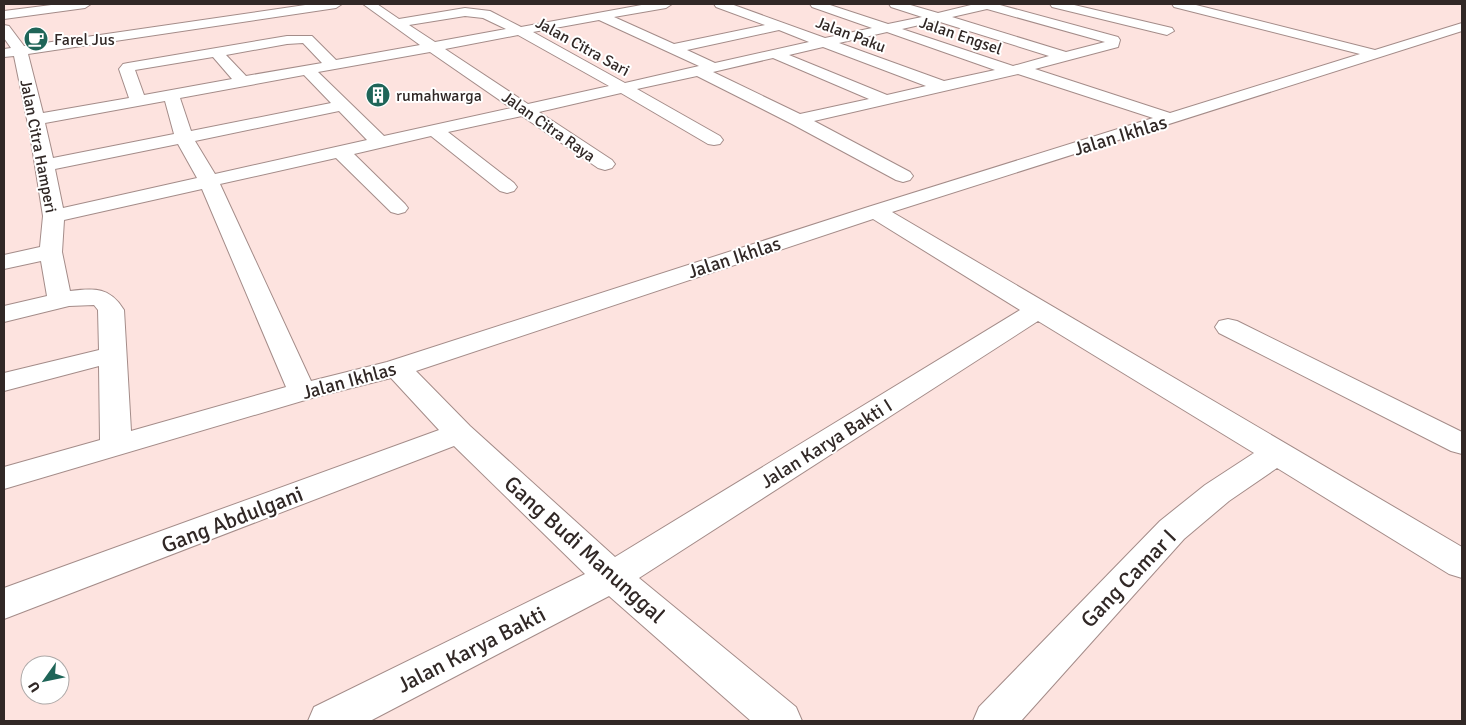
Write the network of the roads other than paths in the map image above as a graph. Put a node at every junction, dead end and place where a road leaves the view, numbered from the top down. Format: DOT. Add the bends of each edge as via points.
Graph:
graph roads {
  1 [pos="85,4"];
  2 [pos="336,4"];
  3 [pos="369,4"];
  4 [pos="666,4"];
  5 [pos="720,4"];
  6 [pos="816,4"];
  7 [pos="895,4"];
  8 [pos="988,4"];
  9 [pos="1056,4"];
  10 [pos="1178,4"];
  11 [pos="626,7"];
  12 [pos="4,15"];
  13 [pos="602,16"];
  14 [pos="939,17"];
  15 [pos="396,23"];
  16 [pos="781,26"];
  17 [pos="1462,27"];
  18 [pos="890,28"];
  19 [pos="4,29"];
  20 [pos="520,31"];
  21 [pos="1167,31"];
  22 [pos="1422,39"];
  23 [pos="826,43"];
  24 [pos="1446,45"];
  25 [pos="434,46"];
  26 [pos="671,49"];
  27 [pos="12,52"];
  28 [pos="216,52"];
  29 [pos="775,54"];
  30 [pos="1376,54"];
  31 [pos="1063,56"];
  32 [pos="333,66"];
  33 [pos="1014,69"];
  34 [pos="708,70"];
  35 [pos="308,71"];
  36 [pos="243,82"];
  37 [pos="942,86"];
  38 [pos="622,88"];
  39 [pos="171,94"];
  40 [pos="138,100"];
  41 [pos="886,100"];
  42 [pos="341,106"];
  43 [pos="527,109"];
  44 [pos="1172,119"];
  45 [pos="36,120"];
  46 [pos="798,120"];
  47 [pos="435,131"];
  48 [pos="184,138"];
  49 [pos="714,140"];
  50 [pos="380,143"];
  51 [pos="341,152"];
  52 [pos="605,164"];
  53 [pos="44,166"];
  54 [pos="903,176"];
  55 [pos="208,181"];
  56 [pos="507,188"];
  57 [pos="398,208"];
  58 [pos="875,210"];
  59 [pos="54,216"];
  60 [pos="51,252"];
  61 [pos="4,262"];
  62 [pos="60,301"];
  63 [pos="1039,309"];
  64 [pos="4,314"];
  65 [pos="1228,327"];
  66 [pos="112,355"];
  67 [pos="397,368"];
  68 [pos="4,382"];
  69 [pos="302,392"];
  70 [pos="460,433"];
  71 [pos="1462,444"];
  72 [pos="116,446"];
  73 [pos="1277,453"];
  74 [pos="4,478"];
  75 [pos="1462,564"];
  76 [pos="612,577"];
  77 [pos="4,604"];
  78 [pos="329,721"];
  79 [pos="781,721"];
  80 [pos="994,721"];
  1 -- 12 [label="street"];
  2 -- 27 [label="street"];
  3 -- 15 [label="street, Jalan Citra Raya"];
  4 -- 11 [label="street"];
  5 -- 16 [label="street, Jalan Paku"];
  6 -- 18 [label="street, Jalan Engsel"];
  7 -- 14 [label="street"];
  8 -- 14 [label="street"];
  8 -- 31 [label="street" via="1113,40 1113,44"];
  9 -- 21 [label="street"];
  10 -- 30 [label="street"];
  11 -- 13 [label="street"];
  13 -- 20 [label="street"];
  13 -- 26 [label="street"];
  14 -- 18 [label="street"];
  14 -- 31 [label="street"];
  15 -- 20 [label="street, Jalan Citra Sari" via="477,12"];
  15 -- 25 [label="street, Jalan Citra Raya"];
  16 -- 23 [label="street, Jalan Paku"];
  16 -- 26 [label="street"];
  17 -- 22 [label="street, Jalan Ikhlas"];
  18 -- 23 [label="street"];
  18 -- 33 [label="street, Jalan Engsel"];
  19 -- 27 [label="street"];
  20 -- 25 [label="street"];
  20 -- 38 [label="street, Jalan Citra Sari"];
  22 -- 24 [label="street"];
  22 -- 30 [label="street, Jalan Ikhlas"];
  23 -- 29 [label="street"];
  23 -- 37 [label="street, Jalan Paku"];
  25 -- 32 [label="street"];
  25 -- 43 [label="street, Jalan Citra Raya"];
  26 -- 34 [label="street"];
  27 -- 45 [label="street, Jalan Citra Hamperi"];
  28 -- 32 [label="street" via="307,39"];
  28 -- 36 [label="street"];
  28 -- 40 [label="street" via="128,67"];
  29 -- 34 [label="street"];
  29 -- 41 [label="street"];
  30 -- 44 [label="street, Jalan Ikhlas"];
  31 -- 33 [label="street"];
  32 -- 35 [label="street"];
  33 -- 37 [label="street"];
  33 -- 44 [label="street, Jalan Engsel"];
  34 -- 38 [label="street"];
  34 -- 46 [label="street"];
  35 -- 36 [label="street"];
  35 -- 42 [label="street"];
  36 -- 39 [label="street"];
  37 -- 41 [label="street"];
  38 -- 43 [label="street"];
  38 -- 49 [label="street, Jalan Citra Sari"];
  39 -- 40 [label="street"];
  39 -- 48 [label="street"];
  40 -- 45 [label="street"];
  41 -- 46 [label="street"];
  42 -- 48 [label="street"];
  42 -- 50 [label="street"];
  43 -- 47 [label="street"];
  43 -- 52 [label="street, Jalan Citra Raya"];
  44 -- 58 [label="street, Jalan Ikhlas"];
  45 -- 53 [label="street, Jalan Citra Hamperi"];
  46 -- 54 [label="street"];
  47 -- 50 [label="street"];
  47 -- 56 [label="street"];
  48 -- 53 [label="street"];
  48 -- 55 [label="street"];
  50 -- 51 [label="street"];
  51 -- 55 [label="street"];
  51 -- 57 [label="street"];
  53 -- 59 [label="street, Jalan Citra Hamperi"];
  55 -- 59 [label="street"];
  55 -- 69 [label="street"];
  58 -- 63 [label="street"];
  58 -- 67 [label="street, Jalan Ikhlas"];
  59 -- 60 [label="street, Jalan Citra Hamperi"];
  60 -- 61 [label="street"];
  60 -- 62 [label="street, Jalan Citra Hamperi"];
  62 -- 64 [label="street"];
  62 -- 66 [label="street" via="87,297 105,301 111,310"];
  63 -- 73 [label="street"];
  63 -- 76 [label="street, Jalan Karya Bakti I"];
  65 -- 71 [label="street"];
  66 -- 68 [label="street"];
  66 -- 72 [label="street"];
  67 -- 69 [label="street, Jalan Ikhlas"];
  67 -- 70 [label="street, Gang Budi Manunggal"];
  69 -- 72 [label="street, Jalan Ikhlas"];
  70 -- 76 [label="street, Gang Budi Manunggal"];
  70 -- 77 [label="street, Gang Abdulgani"];
  72 -- 74 [label="street, Jalan Ikhlas"];
  73 -- 75 [label="street"];
  73 -- 80 [label="street, Gang Camar I" via="1217,493 1172,530"];
  76 -- 78 [label="street, Jalan Karya Bakti"];
  76 -- 79 [label="street, Gang Budi Manunggal"];
}
